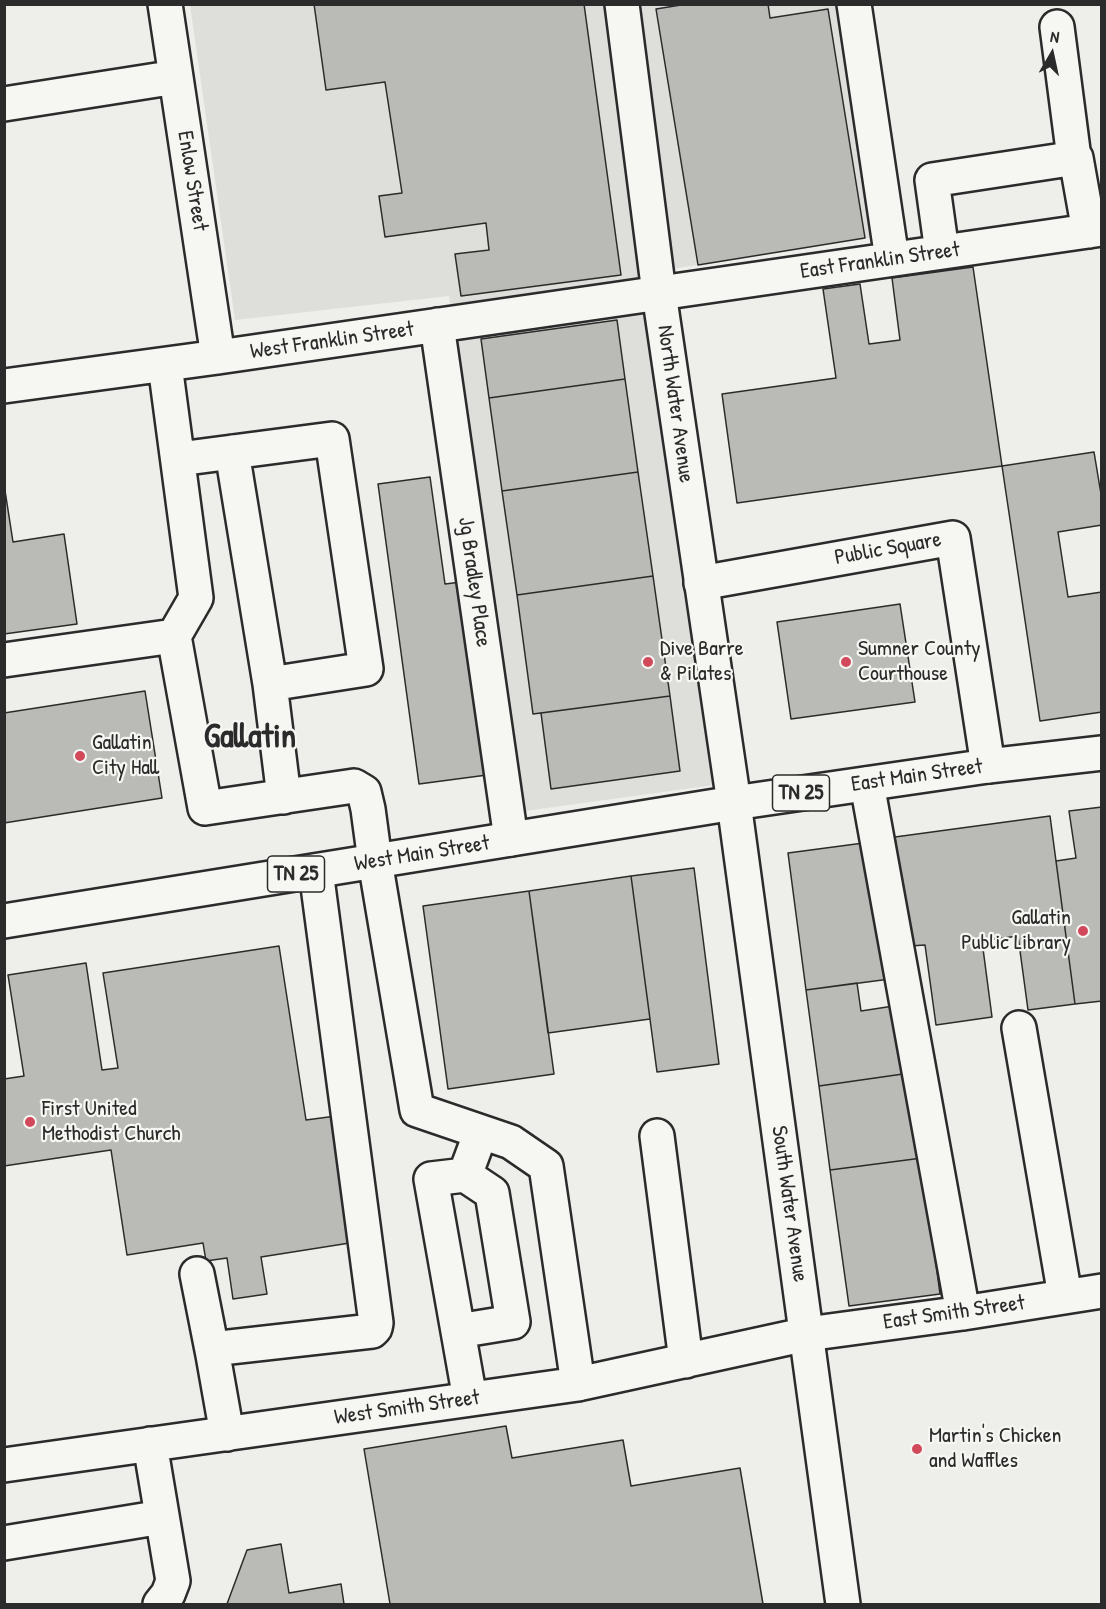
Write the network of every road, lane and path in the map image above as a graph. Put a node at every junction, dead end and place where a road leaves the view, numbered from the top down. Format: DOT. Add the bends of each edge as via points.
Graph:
graph roads {
  1 [pos="165,4"];
  2 [pos="622,4"];
  3 [pos="854,4"];
  4 [pos="1057,27"];
  5 [pos="176,77"];
  6 [pos="4,104"];
  7 [pos="1074,158"];
  8 [pos="1095,230"];
  9 [pos="942,252"];
  10 [pos="892,259"];
  11 [pos="659,293"];
  12 [pos="437,325"];
  13 [pos="218,357"];
  14 [pos="165,365"];
  15 [pos="4,386"];
  16 [pos="231,452"];
  17 [pos="179,459"];
  18 [pos="701,583"];
  19 [pos="174,636"];
  20 [pos="4,660"];
  21 [pos="270,684"];
  22 [pos="1101,753"];
  23 [pos="988,766"];
  24 [pos="867,783"];
  25 [pos="284,796"];
  26 [pos="734,803"];
  27 [pos="511,839"];
  28 [pos="375,861"];
  29 [pos="316,871"];
  30 [pos="4,921"];
  31 [pos="1019,1028"];
  32 [pos="481,1132"];
  33 [pos="657,1136"];
  34 [pos="465,1175"];
  35 [pos="197,1274"];
  36 [pos="1101,1291"];
  37 [pos="1065,1296"];
  38 [pos="963,1312"];
  39 [pos="458,1331"];
  40 [pos="807,1334"];
  41 [pos="212,1349"];
  42 [pos="686,1361"];
  43 [pos="578,1384"];
  44 [pos="471,1400"];
  45 [pos="227,1434"];
  46 [pos="150,1444"];
  47 [pos="4,1465"];
  48 [pos="162,1517"];
  49 [pos="4,1543"];
  50 [pos="160,1605"];
  51 [pos="843,1605"];
  1 -- 5 [label="street, Enlow Street"];
  2 -- 11 [label="street, North Water Avenue"];
  3 -- 10 [label="street"];
  4 -- 7 [label="street"];
  5 -- 6 [label="street"];
  5 -- 13 [label="street, Enlow Street"];
  7 -- 8 [label="street"];
  7 -- 9 [label="street" via="932,180"];
  8 -- 9 [label="street, East Franklin Street"];
  9 -- 10 [label="street, East Franklin Street"];
  10 -- 11 [label="street, East Franklin Street"];
  11 -- 12 [label="street, West Franklin Street"];
  11 -- 18 [label="street, North Water Avenue"];
  12 -- 13 [label="street, West Franklin Street"];
  12 -- 27 [label="street, Jg Bradley Place"];
  13 -- 14 [label="street, West Franklin Street"];
  14 -- 15 [label="street, West Franklin Street"];
  14 -- 17 [label="street"];
  16 -- 17 [label="street"];
  16 -- 21 [label="street"];
  16 -- 21 [label="street" via="332,439 366,669"];
  17 -- 19 [label="street" via="196,598"];
  18 -- 23 [label="street, Public Square" via="953,538"];
  18 -- 26 [label="street, North Water Avenue"];
  19 -- 20 [label="street"];
  19 -- 25 [label="street" via="205,808"];
  21 -- 25 [label="street"];
  22 -- 23 [label="street, East Main Street / TN 25"];
  23 -- 24 [label="street, East Main Street / TN 25"];
  24 -- 26 [label="street, East Main Street / TN 25"];
  24 -- 38 [label="street"];
  25 -- 28 [label="street" via="354,786 364,792"];
  26 -- 27 [label="street, West Main Street / TN 25"];
  26 -- 40 [label="street, South Water Avenue"];
  27 -- 28 [label="street, West Main Street / TN 25"];
  28 -- 29 [label="street, West Main Street / TN 25"];
  28 -- 32 [label="street" via="417,1110"];
  29 -- 30 [label="street, West Main Street / TN 25"];
  29 -- 41 [label="street" via="375,1328"];
  31 -- 37 [label="street"];
  32 -- 34 [label="street"];
  32 -- 43 [label="street" via="511,1142 546,1166"];
  33 -- 42 [label="street"];
  34 -- 39 [label="street" via="431,1179"];
  34 -- 39 [label="street" via="492,1193 513,1322"];
  35 -- 41 [label="street"];
  36 -- 37 [label="street, East Smith Street"];
  37 -- 38 [label="street, East Smith Street"];
  38 -- 40 [label="street, East Smith Street"];
  39 -- 44 [label="street"];
  40 -- 42 [label="street, West Smith Street"];
  40 -- 51 [label="street, South Water Avenue"];
  41 -- 45 [label="street"];
  42 -- 43 [label="street, West Smith Street"];
  43 -- 44 [label="street, West Smith Street"];
  44 -- 45 [label="street, West Smith Street"];
  45 -- 46 [label="street, West Smith Street"];
  46 -- 47 [label="street, West Smith Street"];
  46 -- 48 [label="street"];
  48 -- 49 [label="street"];
  48 -- 50 [label="street" via="173,1581"];
}
